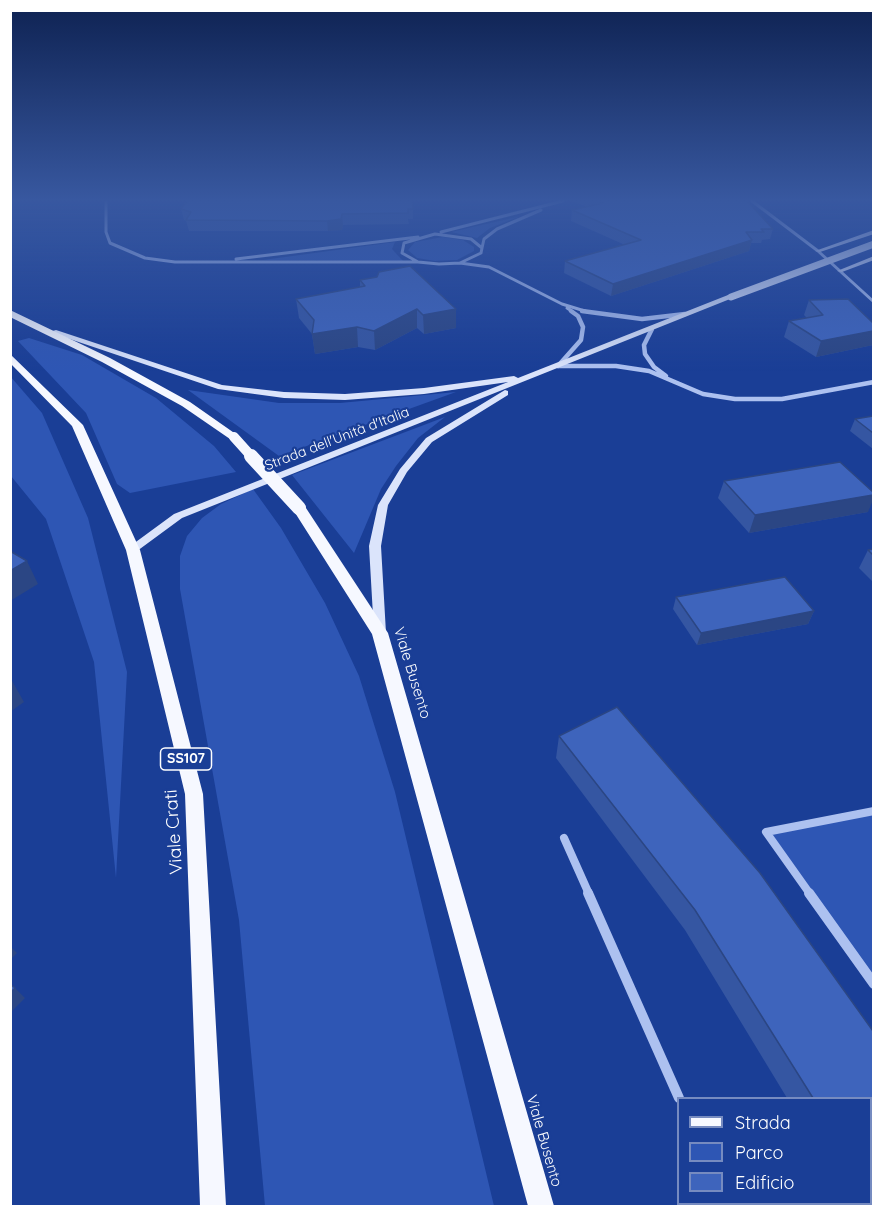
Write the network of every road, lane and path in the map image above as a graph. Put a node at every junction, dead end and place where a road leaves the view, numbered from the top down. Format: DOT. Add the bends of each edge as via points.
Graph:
graph roads {
  1 [pos="145,258"];
  2 [pos="233,258"];
  3 [pos="411,258"];
  4 [pos="469,258"];
  5 [pos="485,258"];
  6 [pos="825,258"];
  7 [pos="836,258"];
  8 [pos="873,258"];
  9 [pos="196,262"];
  10 [pos="418,262"];
  11 [pos="460,263"];
  12 [pos="489,267"];
  13 [pos="840,271"];
  14 [pos="873,302"];
  15 [pos="562,304"];
  16 [pos="10,313"];
  17 [pos="690,313"];
  18 [pos="652,329"];
  19 [pos="53,332"];
  20 [pos="10,357"];
  21 [pos="558,366"];
  22 [pos="533,376"];
  23 [pos="873,382"];
  24 [pos="677,383"];
  25 [pos="133,550"];
  26 [pos="380,633"];
  27 [pos="873,811"];
  28 [pos="564,838"];
  29 [pos="873,984"];
  30 [pos="680,1097"];
  31 [pos="213,1206"];
  32 [pos="541,1206"];
  1 -- 9 [label="street"];
  2 -- 9 [label="street"];
  3 -- 10 [label="street"];
  4 -- 11 [label="street"];
  5 -- 12 [label="street"];
  6 -- 13 [label="street"];
  7 -- 17 [label="main road, Strada dell'Unità d'Italia, bridge"];
  8 -- 13 [label="main road"];
  9 -- 10 [label="street"];
  10 -- 11 [label="street"];
  11 -- 12 [label="street"];
  12 -- 15 [label="street"];
  13 -- 14 [label="street"];
  15 -- 17 [label="street" via="585,312 642,319"];
  15 -- 21 [label="street" via="578,316 584,327 581,340"];
  16 -- 19 [label="main road, Viale Busento"];
  17 -- 18 [label="main road, Strada dell'Unità d'Italia"];
  18 -- 21 [label="main road, Strada dell'Unità d'Italia"];
  18 -- 24 [label="street" via="644,345 645,354 654,367"];
  19 -- 22 [label="main road" via="221,387 284,395 356,396 424,391"];
  19 -- 26 [label="main road, Viale Busento, bridge" via="186,404 234,437 299,508"];
  20 -- 25 [label="main road, Viale Crati / SS107" via="77,424"];
  21 -- 22 [label="main road, Strada dell'Unità d'Italia"];
  21 -- 24 [label="street" via="616,366 649,371"];
  22 -- 25 [label="main road, Strada dell'Unità d'Italia" via="178,516"];
  22 -- 26 [label="main road" via="429,440 382,505 375,546"];
  23 -- 24 [label="street" via="782,399 735,399"];
  25 -- 31 [label="main road, Viale Crati / SS107" via="194,794"];
  26 -- 32 [label="main road, Viale Busento"];
  27 -- 29 [label="street" via="766,832"];
  28 -- 30 [label="street"];
}
